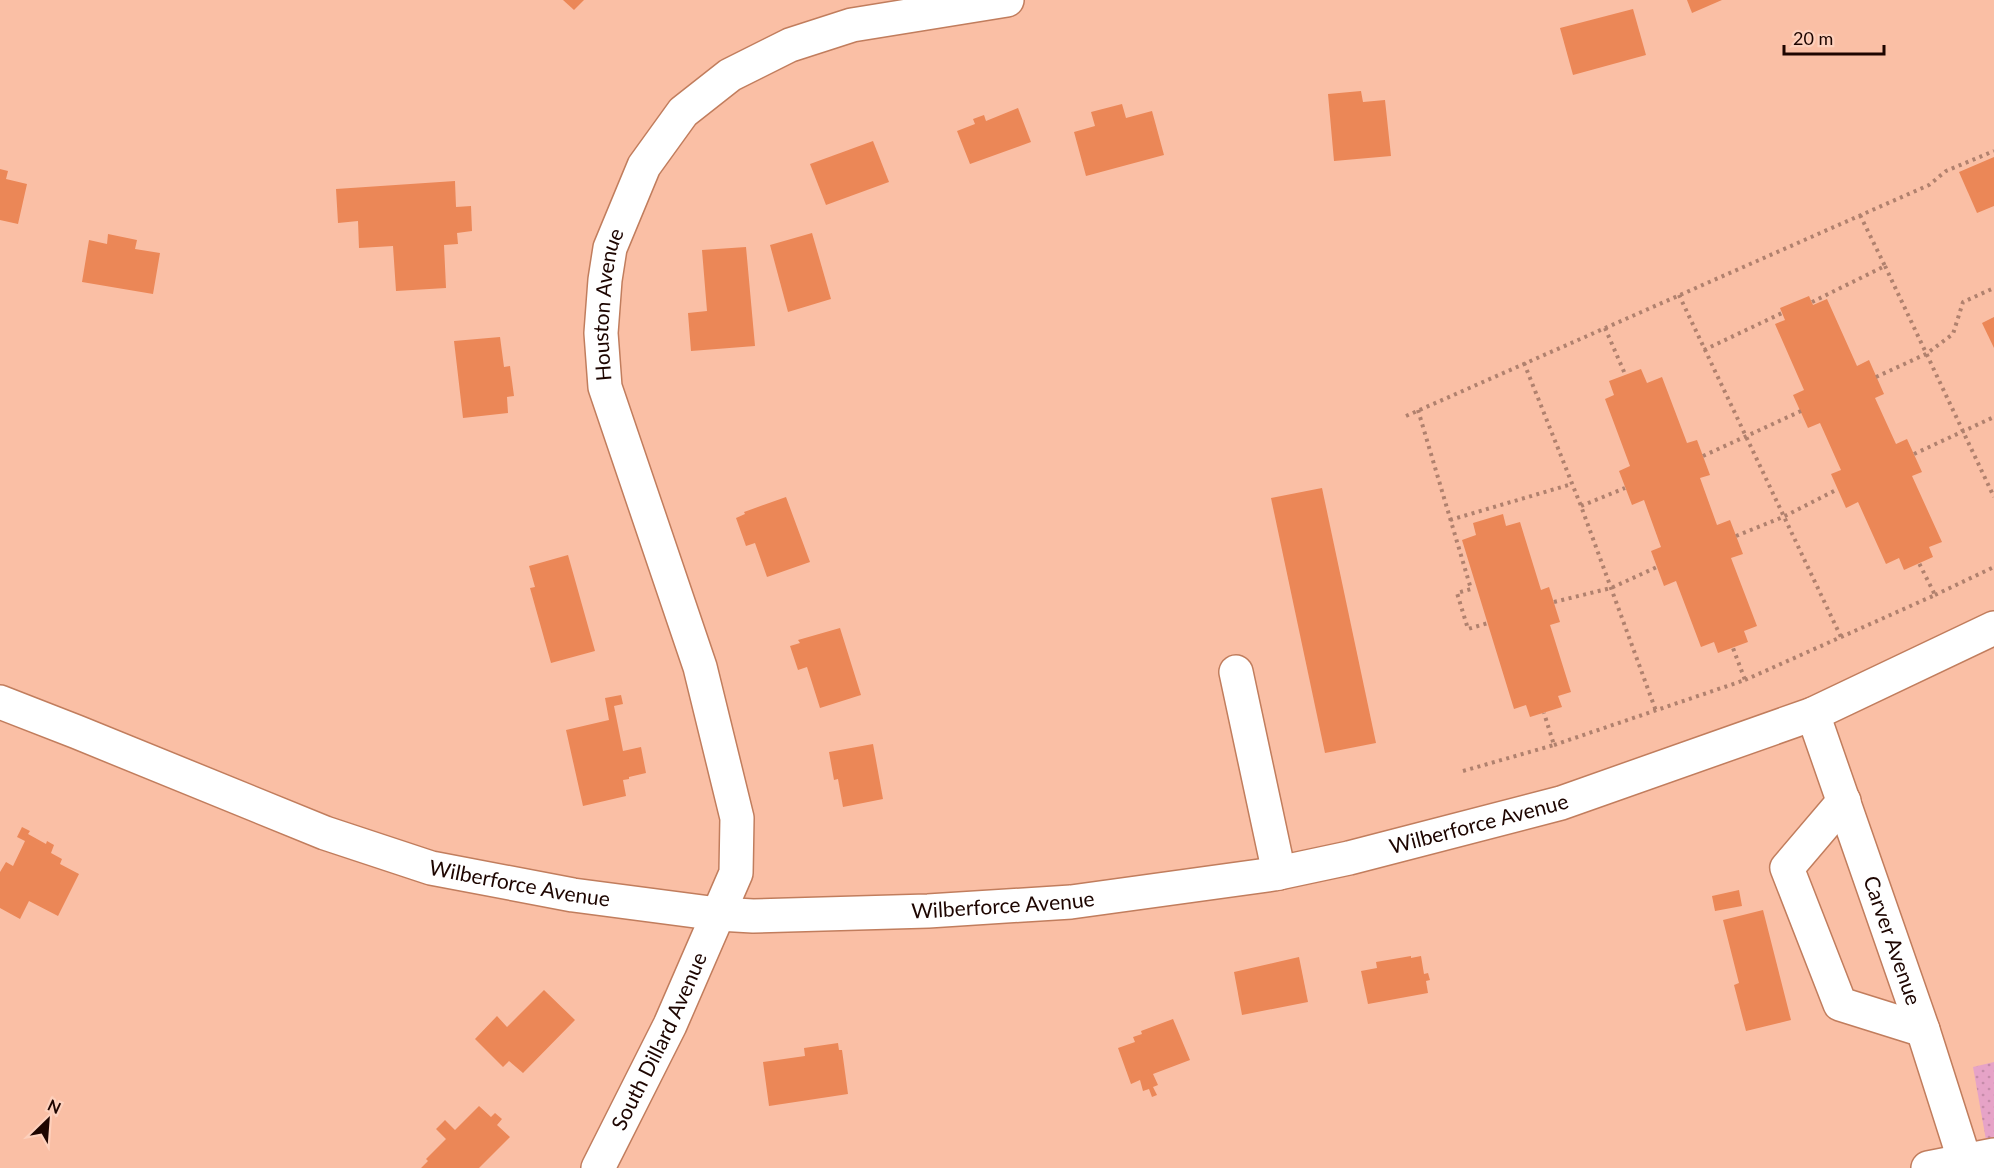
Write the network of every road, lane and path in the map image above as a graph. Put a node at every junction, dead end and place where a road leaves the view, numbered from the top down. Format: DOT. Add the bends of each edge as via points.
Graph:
graph roads {
  1 [pos="1007,0"];
  2 [pos="1994,151"];
  3 [pos="1860,215"];
  4 [pos="1885,266"];
  5 [pos="1994,288"];
  6 [pos="1679,295"];
  7 [pos="1812,302"];
  8 [pos="1782,313"];
  9 [pos="1605,328"];
  10 [pos="1704,350"];
  11 [pos="1926,354"];
  12 [pos="1524,363"];
  13 [pos="1624,374"];
  14 [pos="1876,377"];
  15 [pos="1418,410"];
  16 [pos="1801,411"];
  17 [pos="1406,416"];
  18 [pos="1994,417"];
  19 [pos="1962,432"];
  20 [pos="1746,436"];
  21 [pos="1914,454"];
  22 [pos="1703,456"];
  23 [pos="1572,484"];
  24 [pos="1625,488"];
  25 [pos="1838,489"];
  26 [pos="1994,496"];
  27 [pos="1581,506"];
  28 [pos="1783,517"];
  29 [pos="1450,520"];
  30 [pos="1736,536"];
  31 [pos="1919,563"];
  32 [pos="1657,567"];
  33 [pos="1994,567"];
  34 [pos="1611,588"];
  35 [pos="1935,595"];
  36 [pos="1554,602"];
  37 [pos="1488,623"];
  38 [pos="1994,628"];
  39 [pos="1841,637"];
  40 [pos="1733,648"];
  41 [pos="1236,672"];
  42 [pos="1745,680"];
  43 [pos="0,702"];
  44 [pos="1656,711"];
  45 [pos="1544,713"];
  46 [pos="1813,714"];
  47 [pos="1554,745"];
  48 [pos="1463,771"];
  49 [pos="1844,801"];
  50 [pos="1279,873"];
  51 [pos="718,914"];
  52 [pos="1923,1030"];
  53 [pos="1975,1161"];
  54 [pos="598,1168"];
  55 [pos="1928,1168"];
  1 -- 51 [label="street, Houston Avenue" via="852,25 790,45 730,75 683,112 644,166 610,248 601,333 605,387 700,667 737,818 736,873"];
  2 -- 3 [label="path"];
  3 -- 4 [label="path"];
  3 -- 6 [label="path"];
  4 -- 7 [label="path"];
  4 -- 11 [label="path"];
  5 -- 11 [label="path" via="1963,302 1953,334"];
  6 -- 9 [label="path"];
  6 -- 10 [label="path"];
  8 -- 10 [label="path"];
  9 -- 12 [label="path"];
  9 -- 13 [label="path"];
  10 -- 20 [label="path"];
  11 -- 14 [label="path"];
  11 -- 19 [label="path"];
  12 -- 15 [label="path"];
  12 -- 23 [label="path"];
  15 -- 17 [label="path"];
  15 -- 29 [label="path"];
  16 -- 20 [label="path"];
  18 -- 19 [label="path"];
  19 -- 21 [label="path"];
  19 -- 26 [label="path"];
  20 -- 22 [label="path"];
  20 -- 28 [label="path"];
  23 -- 27 [label="path"];
  23 -- 29 [label="path"];
  24 -- 27 [label="path"];
  25 -- 28 [label="path"];
  27 -- 34 [label="path"];
  28 -- 30 [label="path"];
  28 -- 39 [label="path"];
  29 -- 37 [label="path" via="1471,589 1457,593 1468,629"];
  31 -- 35 [label="path"];
  32 -- 34 [label="path"];
  33 -- 35 [label="path"];
  34 -- 36 [label="path"];
  34 -- 44 [label="path"];
  35 -- 39 [label="path"];
  38 -- 46 [label="street, Wilberforce Avenue"];
  39 -- 42 [label="path"];
  40 -- 42 [label="path"];
  41 -- 50 [label="street"];
  42 -- 44 [label="path"];
  43 -- 51 [label="street, Wilberforce Avenue" via="325,833 431,868 573,895"];
  44 -- 47 [label="path"];
  45 -- 47 [label="path"];
  46 -- 49 [label="street, Carver Avenue"];
  46 -- 50 [label="street, Wilberforce Avenue" via="1561,803"];
  47 -- 48 [label="path"];
  49 -- 52 [label="street, Carver Avenue"];
  49 -- 52 [label="street" via="1787,868 1839,1004"];
  50 -- 51 [label="street, Wilberforce Avenue" via="1071,902 928,911"];
  51 -- 54 [label="street, South Dillard Avenue" via="670,1024"];
  52 -- 53 [label="street, Carver Avenue"];
  53 -- 55 [label="street"];
}
